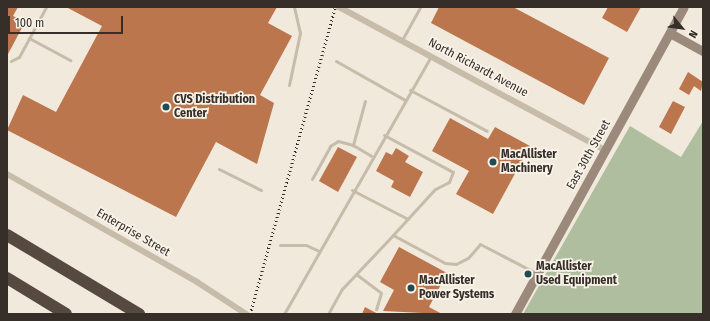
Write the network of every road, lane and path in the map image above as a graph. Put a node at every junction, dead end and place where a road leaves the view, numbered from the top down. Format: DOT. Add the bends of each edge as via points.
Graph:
graph roads {
  1 [pos="46,7"];
  2 [pos="294,7"];
  3 [pos="339,7"];
  4 [pos="420,7"];
  5 [pos="684,7"];
  6 [pos="670,32"];
  7 [pos="29,38"];
  8 [pos="402,40"];
  9 [pos="703,50"];
  10 [pos="430,56"];
  11 [pos="70,60"];
  12 [pos="336,61"];
  13 [pos="11,62"];
  14 [pos="289,85"];
  15 [pos="410,90"];
  16 [pos="405,100"];
  17 [pos="365,101"];
  18 [pos="487,131"];
  19 [pos="384,135"];
  20 [pos="353,145"];
  21 [pos="605,150"];
  22 [pos="371,156"];
  23 [pos="219,169"];
  24 [pos="7,174"];
  25 [pos="312,180"];
  26 [pos="261,190"];
  27 [pos="352,190"];
  28 [pos="408,219"];
  29 [pos="7,235"];
  30 [pos="393,235"];
  31 [pos="280,245"];
  32 [pos="319,251"];
  33 [pos="538,273"];
  34 [pos="356,274"];
  35 [pos="7,278"];
  36 [pos="376,309"];
  37 [pos="66,314"];
  38 [pos="139,314"];
  39 [pos="246,314"];
  40 [pos="284,314"];
  41 [pos="328,314"];
  42 [pos="515,314"];
  1 -- 7 [label="lane"];
  2 -- 14 [label="lane" via="300,33"];
  3 -- 8 [label="street, North Richardt Avenue"];
  4 -- 8 [label="lane"];
  5 -- 6 [label="main road, East 30th Street"];
  6 -- 9 [label="main road"];
  6 -- 21 [label="main road, East 30th Street"];
  7 -- 11 [label="lane"];
  7 -- 13 [label="lane" via="19,57"];
  8 -- 10 [label="street, North Richardt Avenue"];
  10 -- 15 [label="lane"];
  10 -- 21 [label="street, North Richardt Avenue"];
  12 -- 16 [label="lane"];
  15 -- 16 [label="lane"];
  15 -- 18 [label="lane"];
  16 -- 19 [label="lane"];
  17 -- 20 [label="lane"];
  19 -- 22 [label="lane"];
  19 -- 28 [label="lane" via="453,172 449,182 435,189"];
  20 -- 22 [label="lane"];
  20 -- 25 [label="lane" via="338,140 330,146"];
  21 -- 33 [label="main road, East 30th Street"];
  22 -- 27 [label="lane"];
  23 -- 26 [label="lane"];
  24 -- 39 [label="street, Enterprise Street" via="197,282"];
  27 -- 28 [label="lane"];
  27 -- 32 [label="lane"];
  28 -- 30 [label="lane"];
  29 -- 38 [label="highway"];
  30 -- 33 [label="lane" via="445,263 456,264 468,258 480,244"];
  30 -- 34 [label="lane"];
  31 -- 32 [label="lane" via="306,245"];
  32 -- 40 [label="lane"];
  33 -- 42 [label="main road, East 30th Street"];
  34 -- 36 [label="lane" via="381,293"];
  34 -- 41 [label="lane" via="342,289"];
  35 -- 37 [label="highway"];
}
